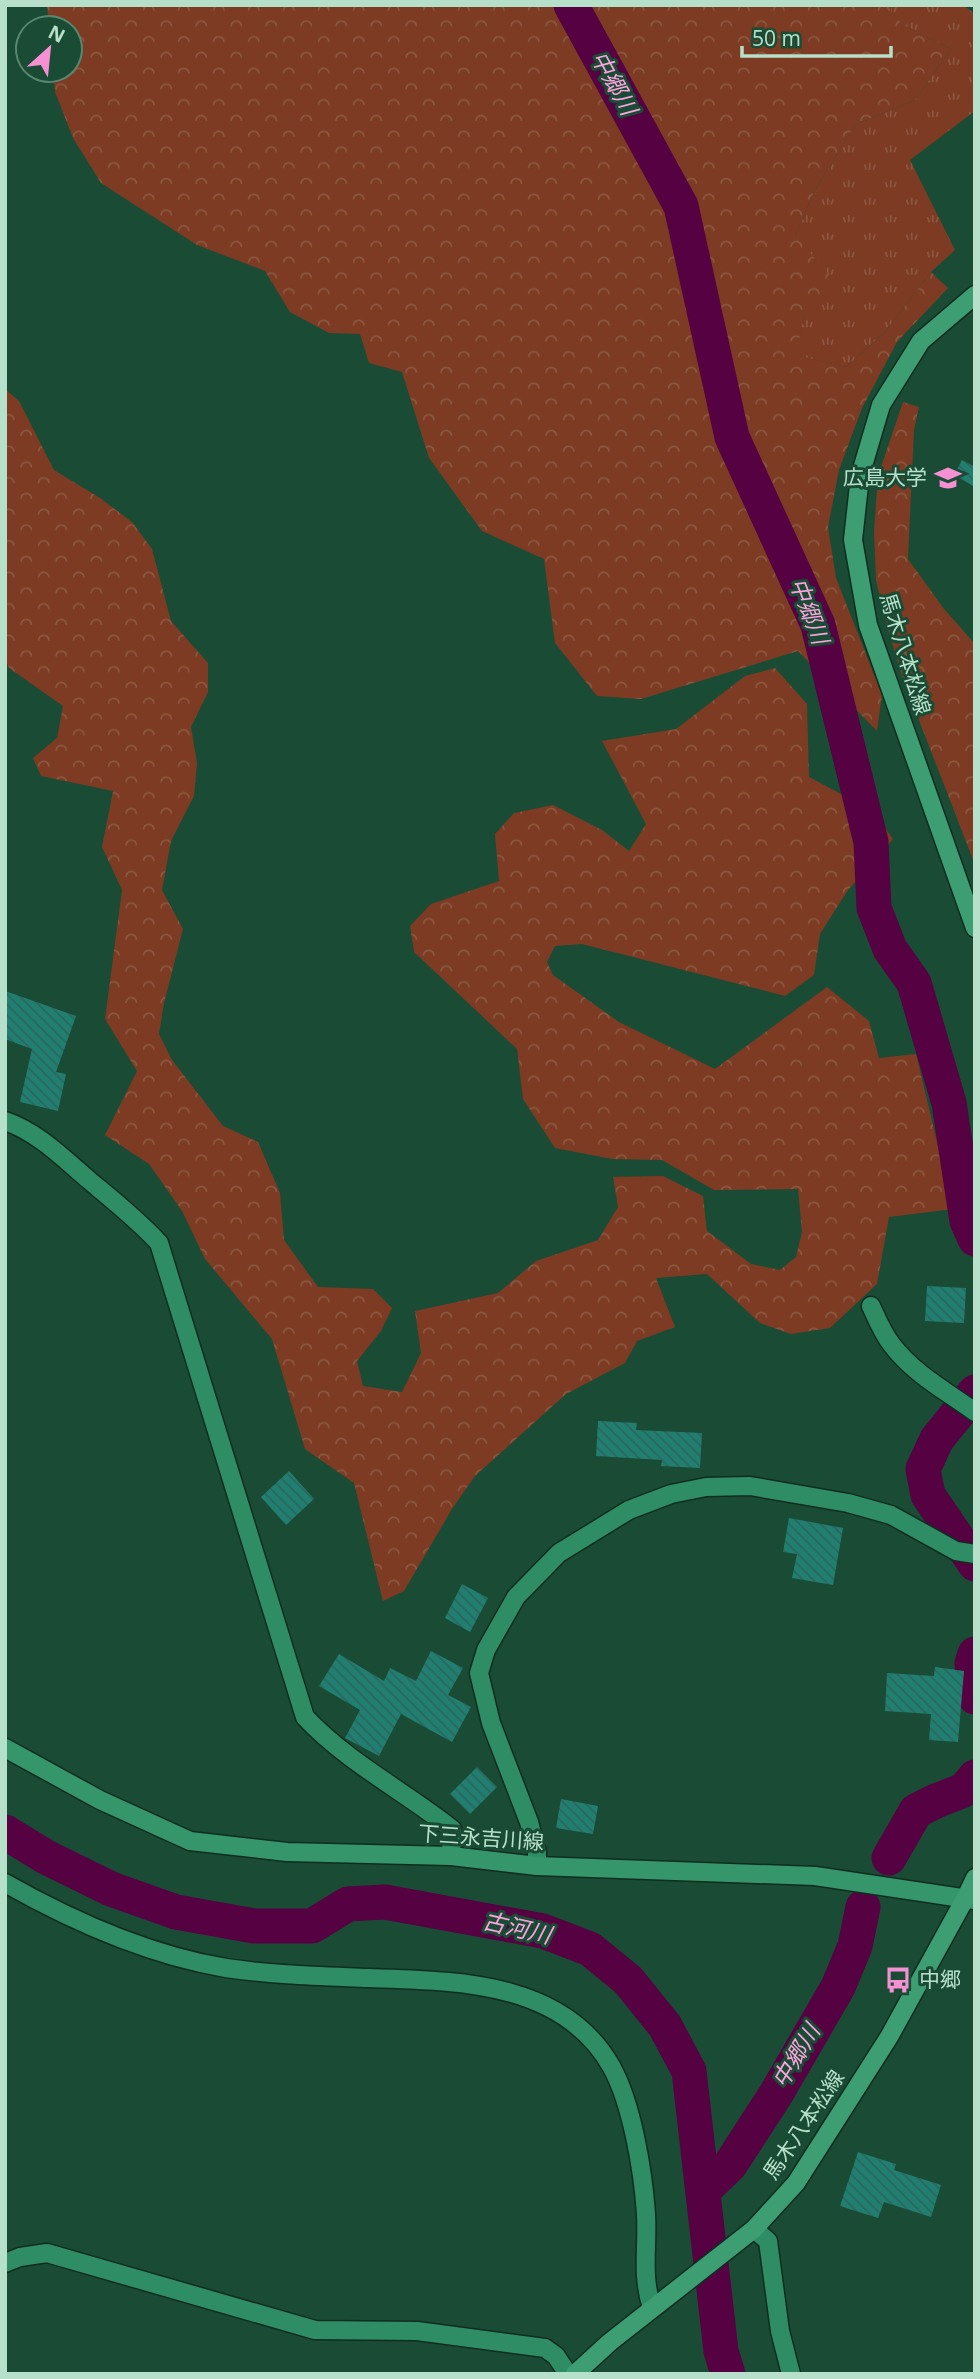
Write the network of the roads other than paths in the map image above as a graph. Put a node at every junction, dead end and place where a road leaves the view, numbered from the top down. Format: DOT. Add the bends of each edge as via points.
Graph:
graph roads {
  1 [pos="975,295"];
  2 [pos="975,928"];
  3 [pos="5,1121"];
  4 [pos="870,1306"];
  5 [pos="974,1411"];
  6 [pos="975,1554"];
  7 [pos="5,1748"];
  8 [pos="451,1856"];
  9 [pos="537,1866"];
  10 [pos="975,1878"];
  11 [pos="5,1883"];
  12 [pos="971,1899"];
  13 [pos="754,2229"];
  14 [pos="5,2263"];
  15 [pos="656,2305"];
  16 [pos="568,2374"];
  17 [pos="575,2374"];
  18 [pos="791,2374"];
  1 -- 2 [label="main road, 馬木八本松線" via="921,341 881,405 860,476 853,540 868,625"];
  3 -- 8 [label="street" via="49,1146 159,1243 305,1717 324,1738 452,1829"];
  4 -- 5 [label="street" via="891,1344 912,1367"];
  6 -- 9 [label="street" via="956,1551 891,1515 750,1486 671,1494 629,1510 559,1553 516,1597 485,1650 479,1673 491,1723 529,1822"];
  7 -- 8 [label="main road, 下三永吉川線" via="100,1800 190,1841 287,1852"];
  8 -- 9 [label="main road, 下三永吉川線"];
  9 -- 12 [label="main road, 下三永吉川線" via="815,1876"];
  10 -- 12 [label="main road, 馬木八本松線"];
  11 -- 15 [label="street" via="127,1942 214,1965 450,1981 500,1989 560,2014 586,2034 610,2065 630,2115 646,2214 645,2287"];
  12 -- 13 [label="main road, 馬木八本松線" via="796,2183"];
  13 -- 15 [label="main road, 馬木八本松線"];
  13 -- 18 [label="street" via="768,2241 780,2331"];
  14 -- 16 [label="street" via="47,2253 315,2330 417,2331 545,2348"];
  15 -- 17 [label="main road, 馬木八本松線"];
}
